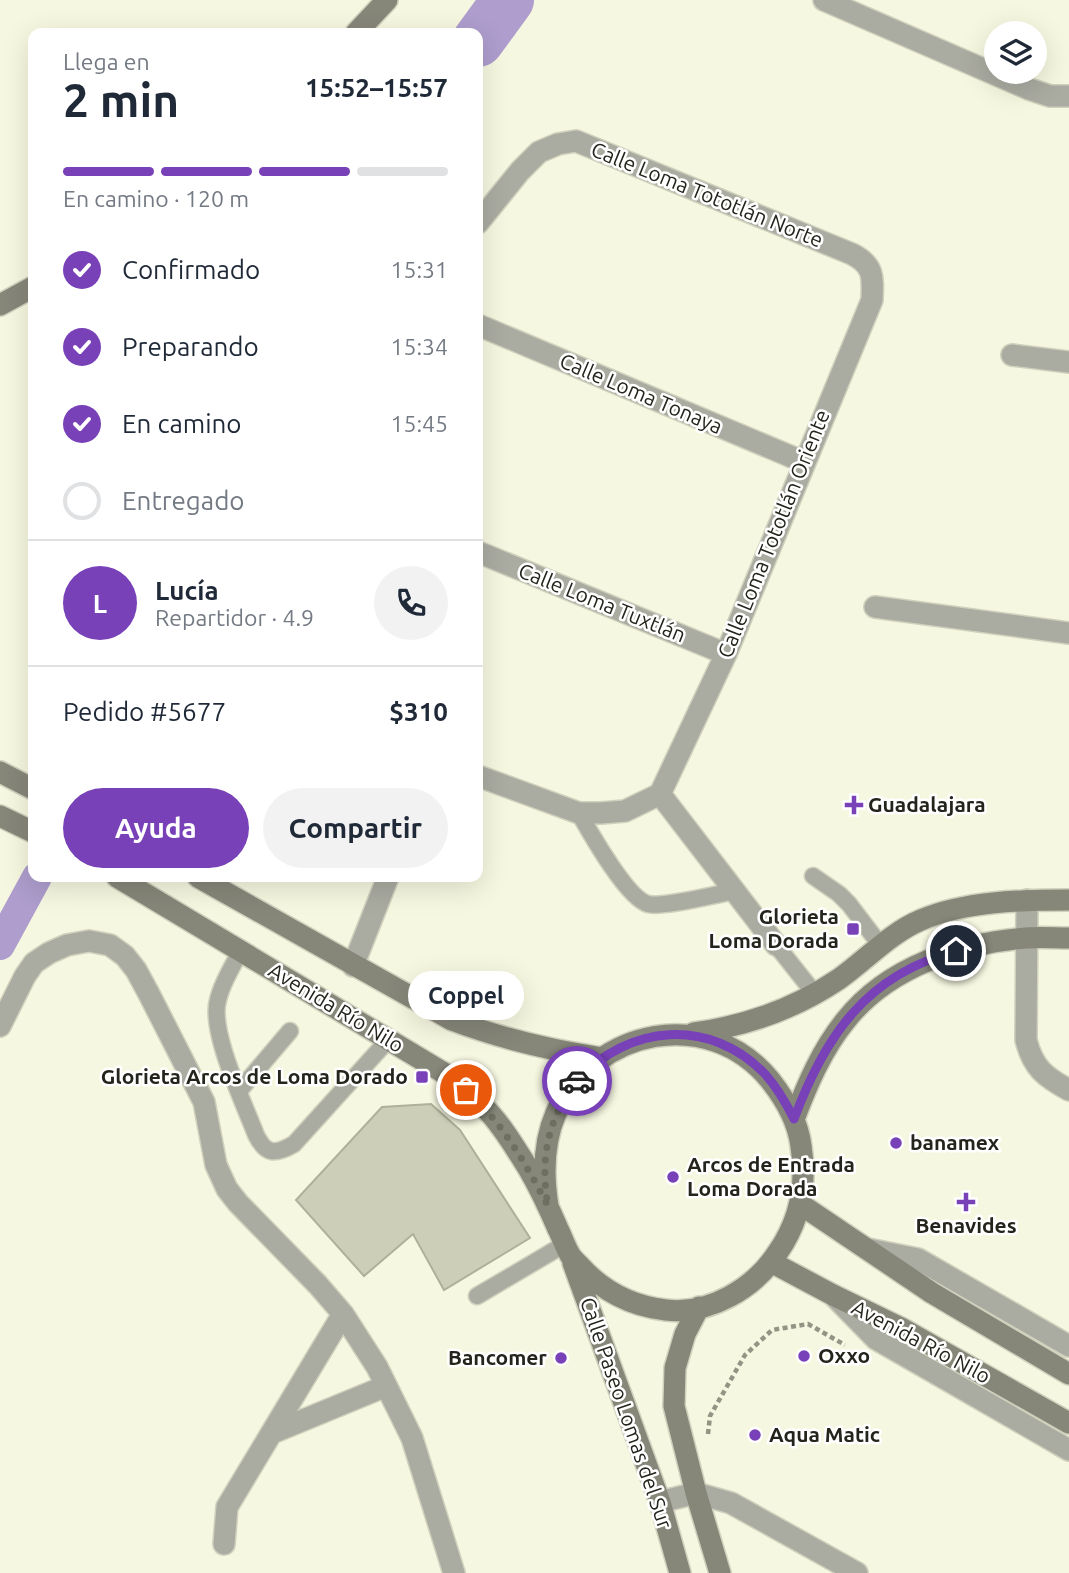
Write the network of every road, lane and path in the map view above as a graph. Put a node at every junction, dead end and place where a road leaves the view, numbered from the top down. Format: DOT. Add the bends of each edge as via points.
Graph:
graph roads {
  1 [pos="387,0"];
  2 [pos="824,0"];
  3 [pos="361,28"];
  4 [pos="1069,96"];
  5 [pos="483,217"];
  6 [pos="869,269"];
  7 [pos="28,290"];
  8 [pos="0,305"];
  9 [pos="483,327"];
  10 [pos="1012,355"];
  11 [pos="1069,362"];
  12 [pos="804,462"];
  13 [pos="483,554"];
  14 [pos="875,607"];
  15 [pos="1069,634"];
  16 [pos="726,654"];
  17 [pos="0,772"];
  18 [pos="483,778"];
  19 [pos="28,786"];
  20 [pos="660,794"];
  21 [pos="579,813"];
  22 [pos="0,816"];
  23 [pos="28,830"];
  24 [pos="813,876"];
  25 [pos="125,882"];
  26 [pos="207,882"];
  27 [pos="386,882"];
  28 [pos="735,891"];
  29 [pos="1027,900"];
  30 [pos="1069,900"];
  31 [pos="1027,938"];
  32 [pos="1069,938"];
  33 [pos="776,945"];
  34 [pos="880,946"];
  35 [pos="241,950"];
  36 [pos="353,965"];
  37 [pos="815,994"];
  38 [pos="0,1026"];
  39 [pos="290,1031"];
  40 [pos="680,1035"];
  41 [pos="389,1039"];
  42 [pos="602,1058"];
  43 [pos="1069,1090"];
  44 [pos="239,1091"];
  45 [pos="794,1119"];
  46 [pos="800,1204"];
  47 [pos="548,1206"];
  48 [pos="567,1249"];
  49 [pos="867,1249"];
  50 [pos="771,1262"];
  51 [pos="833,1295"];
  52 [pos="477,1296"];
  53 [pos="699,1307"];
  54 [pos="343,1314"];
  55 [pos="1069,1346"];
  56 [pos="855,1351"];
  57 [pos="1069,1374"];
  58 [pos="386,1386"];
  59 [pos="1069,1423"];
  60 [pos="272,1433"];
  61 [pos="708,1439"];
  62 [pos="1069,1450"];
  63 [pos="696,1493"];
  64 [pos="660,1502"];
  65 [pos="224,1544"];
  66 [pos="454,1573"];
  67 [pos="680,1573"];
  68 [pos="720,1573"];
  69 [pos="857,1573"];
  1 -- 3 [label="main road"];
  2 -- 4 [label="street" via="1029,89"];
  5 -- 6 [label="street, Calle Loma Tototlán Norte" via="540,152 576,141 852,254"];
  6 -- 12 [label="street, Calle Loma Tototlán Oriente" via="872,300"];
  7 -- 8 [label="main road"];
  9 -- 12 [label="street, Calle Loma Tonaya"];
  10 -- 11 [label="street"];
  12 -- 16 [label="street, Calle Loma Tototlán Oriente"];
  13 -- 16 [label="street, Calle Loma Tuxtlán"];
  14 -- 15 [label="street"];
  16 -- 20 [label="street, Calle Loma Tototlán Oriente"];
  17 -- 19 [label="main road"];
  18 -- 21 [label="street"];
  20 -- 21 [label="street" via="625,811"];
  20 -- 28 [label="street"];
  21 -- 28 [label="lane" via="638,899 661,905"];
  22 -- 23 [label="main road"];
  24 -- 34 [label="lane" via="849,904"];
  25 -- 35 [label="main road, Avenida Río Nilo"];
  26 -- 36 [label="main road"];
  27 -- 36 [label="street"];
  28 -- 33 [label="street"];
  29 -- 30 [label="main road"];
  29 -- 31 [label="street"];
  29 -- 34 [label="main road" via="941,913 903,928"];
  31 -- 32 [label="main road"];
  31 -- 43 [label="street" via="1029,1052 1041,1072"];
  31 -- 45 [label="main road" via="941,955 872,993 830,1041"];
  33 -- 37 [label="lane"];
  34 -- 37 [label="main road"];
  35 -- 41 [label="main road, Avenida Río Nilo"];
  35 -- 44 [label="lane" via="219,994 216,1016"];
  36 -- 42 [label="main road" via="452,1020 485,1033"];
  37 -- 40 [label="main road" via="750,1021"];
  38 -- 54 [label="street" via="25,976 49,953 89,941 125,956 204,1102 216,1165 227,1189"];
  39 -- 44 [label="lane"];
  40 -- 42 [label="main road" via="639,1039"];
  40 -- 45 [label="main road" via="720,1043 751,1061 776,1087"];
  41 -- 44 [label="lane" via="294,1144 282,1150 271,1151 261,1145"];
  41 -- 47 [label="main road, Avenida Río Nilo" via="449,1076 482,1105 507,1135"];
  42 -- 47 [label="main road" via="575,1082 556,1114 544,1169"];
  45 -- 46 [label="main road" via="803,1161"];
  46 -- 49 [label="main road"];
  46 -- 50 [label="main road" via="789,1235"];
  47 -- 48 [label="main road, Calle Paseo Lomas del Sur"];
  48 -- 52 [label="lane"];
  48 -- 53 [label="main road" via="590,1277 614,1295 641,1306"];
  48 -- 64 [label="main road, Calle Paseo Lomas del Sur"];
  49 -- 55 [label="street" via="918,1259"];
  49 -- 57 [label="main road"];
  50 -- 51 [label="main road, Avenida Río Nilo"];
  50 -- 53 [label="main road" via="739,1292"];
  51 -- 59 [label="main road, Avenida Río Nilo"];
  51 -- 62 [label="street" via="876,1339"];
  53 -- 63 [label="main road, Calle Paseo Lomas del Sur" via="675,1368 674,1406"];
  54 -- 58 [label="street"];
  54 -- 60 [label="street"];
  56 -- 61 [label="path" via="808,1324 772,1330 745,1355 710,1416"];
  58 -- 60 [label="street"];
  58 -- 66 [label="street" via="412,1438"];
  60 -- 65 [label="street" via="227,1507"];
  63 -- 64 [label="street"];
  63 -- 68 [label="main road, Calle Paseo Lomas del Sur"];
  63 -- 69 [label="street" via="731,1503"];
  64 -- 67 [label="main road, Calle Paseo Lomas del Sur"];
}
